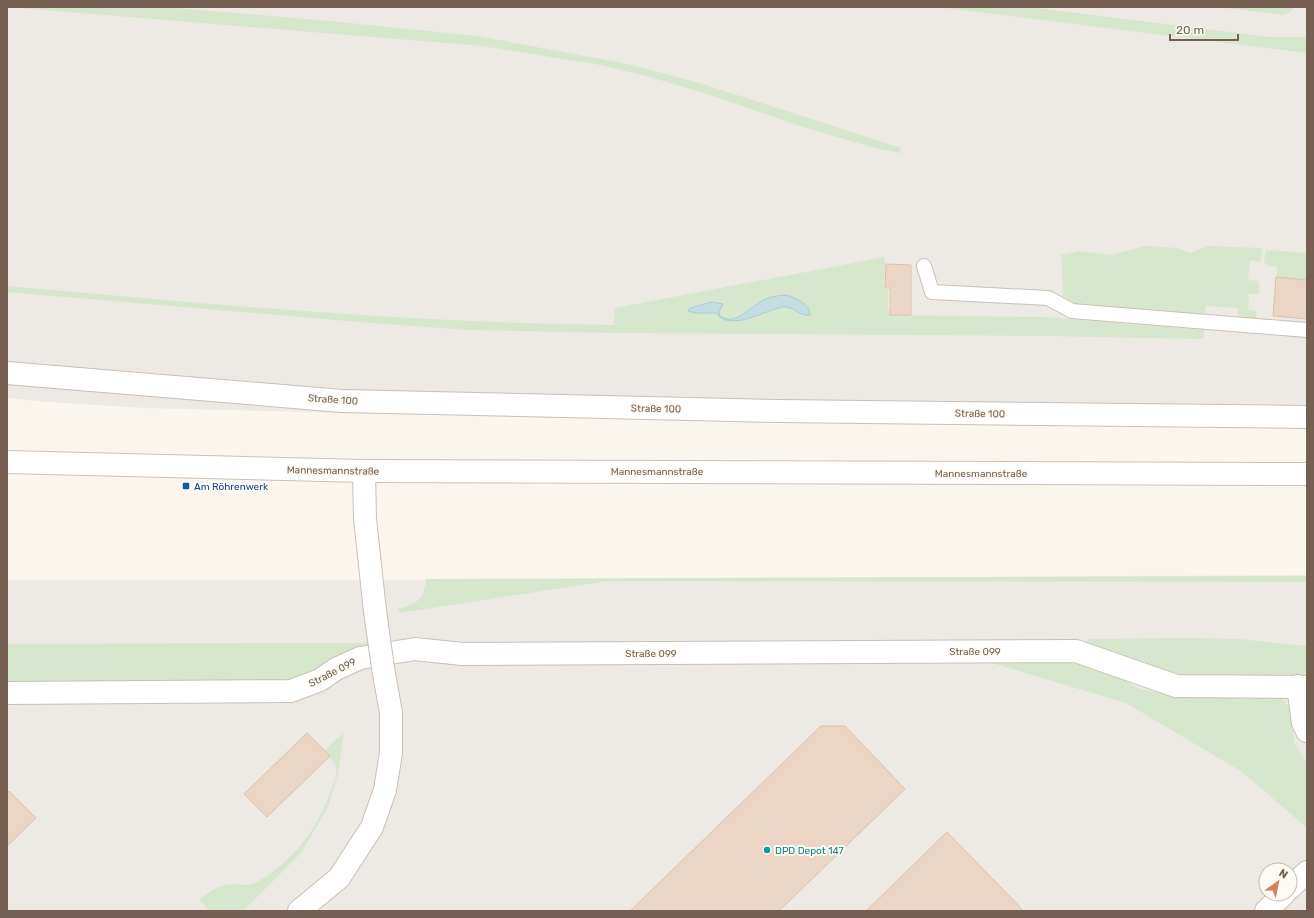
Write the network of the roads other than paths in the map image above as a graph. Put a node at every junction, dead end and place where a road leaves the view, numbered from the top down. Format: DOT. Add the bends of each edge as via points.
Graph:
graph roads {
  1 [pos="924,266"];
  2 [pos="1307,330"];
  3 [pos="7,373"];
  4 [pos="1307,417"];
  5 [pos="7,462"];
  6 [pos="364,471"];
  7 [pos="1307,474"];
  8 [pos="1303,687"];
  9 [pos="7,693"];
  10 [pos="1307,731"];
  11 [pos="1307,872"];
  12 [pos="1298,880"];
  13 [pos="1276,902"];
  14 [pos="299,911"];
  15 [pos="1266,911"];
  1 -- 2 [label="lane" via="932,292 1048,298 1072,311"];
  3 -- 4 [label="street, Straße 100" via="342,401 777,411"];
  5 -- 6 [label="street, Mannesmannstraße"];
  6 -- 7 [label="street, Mannesmannstraße"];
  6 -- 14 [label="street, bridge" via="365,519 375,611 391,713 391,753 385,790 372,826 339,878"];
  8 -- 9 [label="street, Straße 099" via="1176,686 1076,651 462,654 415,650 360,658 320,680 291,691"];
  8 -- 10 [label="street, Straße 099" via="1303,723"];
  11 -- 12 [label="street"];
  13 -- 15 [label="street"];
}
